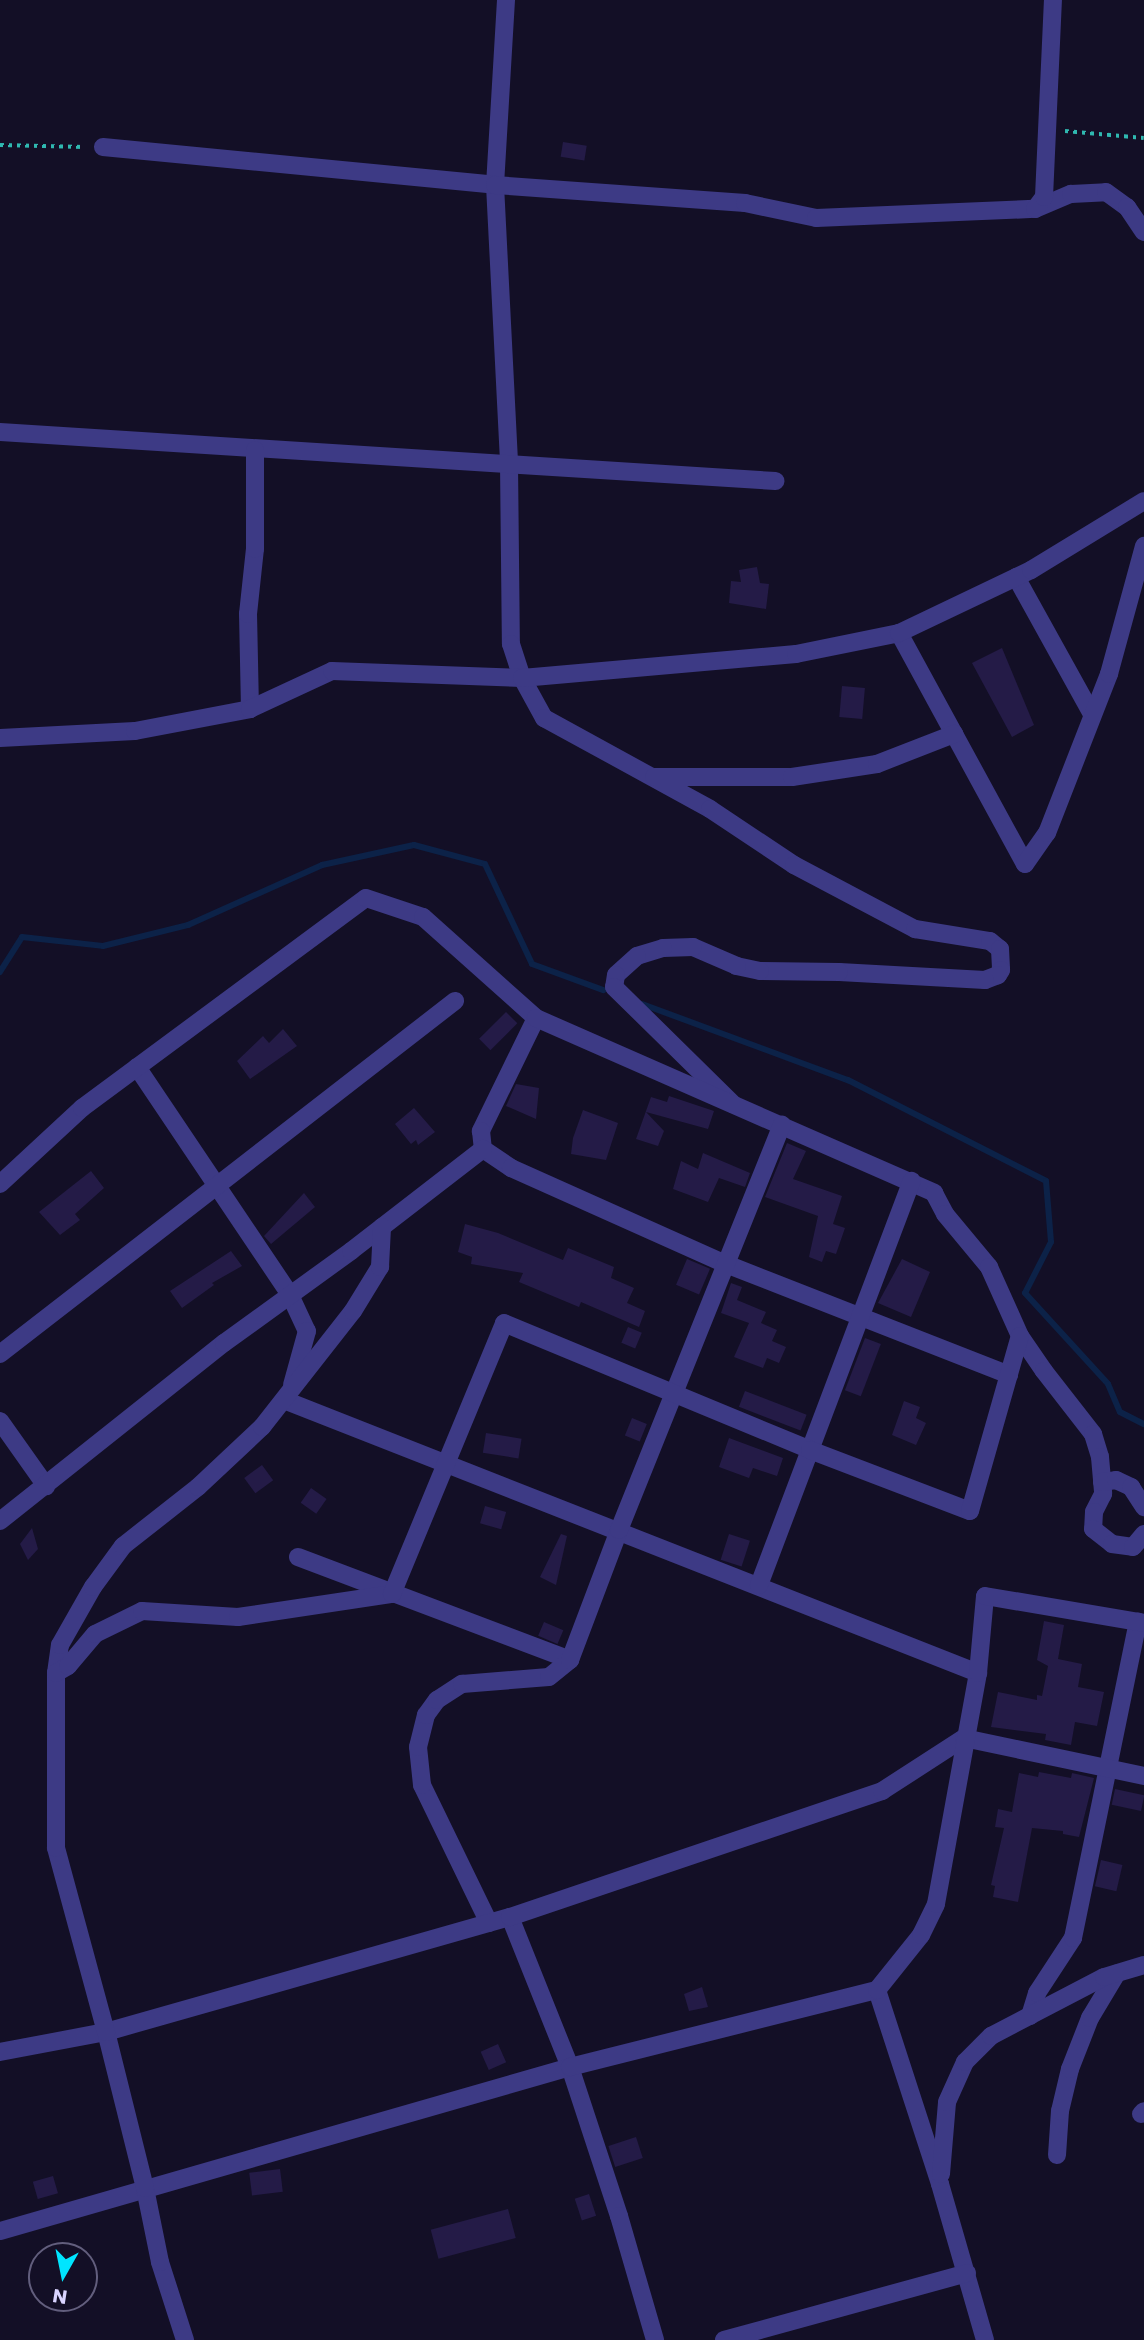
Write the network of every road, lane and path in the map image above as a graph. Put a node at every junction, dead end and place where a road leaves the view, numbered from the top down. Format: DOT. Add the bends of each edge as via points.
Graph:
graph roads {
  1 [pos="506,0"];
  2 [pos="1053,0"];
  3 [pos="1049,129"];
  4 [pos="1144,138"];
  5 [pos="0,145"];
  6 [pos="103,147"];
  7 [pos="495,185"];
  8 [pos="1034,209"];
  9 [pos="1144,232"];
  10 [pos="0,432"];
  11 [pos="255,450"];
  12 [pos="509,464"];
  13 [pos="775,481"];
  14 [pos="1144,501"];
  15 [pos="1144,545"];
  16 [pos="1016,577"];
  17 [pos="899,633"];
  18 [pos="522,678"];
  19 [pos="250,709"];
  20 [pos="1092,714"];
  21 [pos="954,734"];
  22 [pos="0,738"];
  23 [pos="650,777"];
  24 [pos="455,1001"];
  25 [pos="537,1018"];
  26 [pos="137,1067"];
  27 [pos="733,1104"];
  28 [pos="782,1125"];
  29 [pos="483,1149"];
  30 [pos="912,1181"];
  31 [pos="0,1184"];
  32 [pos="217,1185"];
  33 [pos="382,1227"];
  34 [pos="726,1265"];
  35 [pos="290,1295"];
  36 [pos="860,1318"];
  37 [pos="1020,1336"];
  38 [pos="0,1354"];
  39 [pos="1009,1376"];
  40 [pos="674,1394"];
  41 [pos="287,1396"];
  42 [pos="0,1421"];
  43 [pos="810,1450"];
  44 [pos="445,1462"];
  45 [pos="1102,1482"];
  46 [pos="46,1486"];
  47 [pos="1144,1507"];
  48 [pos="0,1521"];
  49 [pos="619,1530"];
  50 [pos="1144,1534"];
  51 [pos="298,1557"];
  52 [pos="759,1585"];
  53 [pos="392,1594"];
  54 [pos="1141,1622"];
  55 [pos="570,1660"];
  56 [pos="978,1672"];
  57 [pos="56,1673"];
  58 [pos="964,1738"];
  59 [pos="1109,1769"];
  60 [pos="1144,1776"];
  61 [pos="510,1917"];
  62 [pos="489,1923"];
  63 [pos="1144,1965"];
  64 [pos="1117,1973"];
  65 [pos="877,1990"];
  66 [pos="1030,2016"];
  67 [pos="106,2032"];
  68 [pos="0,2052"];
  69 [pos="570,2067"];
  70 [pos="1057,2155"];
  71 [pos="940,2184"];
  72 [pos="145,2188"];
  73 [pos="0,2231"];
  74 [pos="967,2273"];
  75 [pos="185,2340"];
  76 [pos="655,2340"];
  77 [pos="724,2340"];
  78 [pos="985,2340"];
  1 -- 7 [label="street"];
  2 -- 3 [label="street"];
  3 -- 4 [label="path"];
  3 -- 8 [label="street" via="1044,197"];
  5 -- 6 [label="path"];
  6 -- 7 [label="street"];
  7 -- 8 [label="street" via="745,203 816,218"];
  7 -- 12 [label="street"];
  8 -- 9 [label="street" via="1070,194 1106,192 1127,207"];
  10 -- 11 [label="street"];
  11 -- 12 [label="street"];
  11 -- 19 [label="street" via="255,549 248,614"];
  12 -- 13 [label="street"];
  12 -- 18 [label="street" via="511,644"];
  14 -- 16 [label="street"];
  15 -- 20 [label="street" via="1109,674"];
  16 -- 17 [label="street"];
  16 -- 20 [label="street"];
  17 -- 18 [label="street" via="796,654"];
  17 -- 21 [label="street"];
  18 -- 19 [label="street" via="332,671"];
  18 -- 23 [label="street" via="544,718"];
  19 -- 22 [label="street" via="135,731"];
  20 -- 21 [label="street" via="1046,832 1025,864"];
  21 -- 23 [label="street" via="877,764 792,777"];
  23 -- 27 [label="street" via="890,917 915,929 990,941 1000,949 1001,970 985,980 760,971 693,947 663,948 637,957 616,975 614,986"];
  24 -- 32 [label="street"];
  25 -- 26 [label="street" via="423,918 366,898"];
  25 -- 27 [label="street"];
  25 -- 29 [label="street" via="481,1131"];
  26 -- 31 [label="street" via="82,1108"];
  26 -- 32 [label="street"];
  27 -- 28 [label="street"];
  28 -- 30 [label="street"];
  28 -- 34 [label="street"];
  29 -- 33 [label="street"];
  29 -- 34 [label="street" via="511,1168"];
  30 -- 36 [label="street"];
  30 -- 37 [label="street" via="933,1193 944,1214 989,1267"];
  32 -- 35 [label="street"];
  32 -- 38 [label="street"];
  33 -- 35 [label="street"];
  33 -- 41 [label="street" via="380,1267 353,1311"];
  34 -- 36 [label="street"];
  34 -- 40 [label="street"];
  35 -- 41 [label="street" via="307,1331"];
  35 -- 46 [label="street"];
  36 -- 39 [label="street"];
  36 -- 43 [label="street"];
  37 -- 39 [label="street"];
  37 -- 45 [label="street" via="1093,1434"];
  39 -- 43 [label="street" via="970,1511"];
  40 -- 43 [label="street"];
  40 -- 44 [label="street" via="504,1323"];
  40 -- 49 [label="street"];
  41 -- 44 [label="street"];
  41 -- 57 [label="street" via="262,1427 198,1487 123,1546 60,1644"];
  42 -- 46 [label="street"];
  43 -- 52 [label="street"];
  44 -- 49 [label="street"];
  44 -- 53 [label="street"];
  45 -- 47 [label="street" via="1116,1480 1131,1487"];
  45 -- 50 [label="street" via="1093,1529 1112,1544 1133,1547"];
  46 -- 48 [label="street"];
  49 -- 52 [label="street"];
  49 -- 55 [label="street"];
  51 -- 53 [label="street"];
  52 -- 56 [label="street"];
  53 -- 55 [label="street"];
  53 -- 57 [label="street" via="238,1617 142,1611 95,1634 68,1666"];
  54 -- 56 [label="street" via="985,1597"];
  54 -- 59 [label="street"];
  55 -- 62 [label="street" via="549,1677 462,1684 438,1700 426,1715 418,1747 422,1785"];
  56 -- 58 [label="street"];
  57 -- 67 [label="street" via="56,1848"];
  58 -- 59 [label="street"];
  58 -- 61 [label="street" via="882,1791"];
  58 -- 65 [label="street" via="936,1904 921,1935"];
  59 -- 60 [label="street"];
  59 -- 66 [label="street" via="1073,1938 1037,1993"];
  61 -- 62 [label="street"];
  61 -- 69 [label="street"];
  62 -- 67 [label="street"];
  63 -- 64 [label="street"];
  64 -- 66 [label="street"];
  64 -- 70 [label="street" via="1090,2018 1070,2069 1060,2111"];
  65 -- 69 [label="street"];
  65 -- 71 [label="street"];
  66 -- 71 [label="street" via="991,2036 965,2063 947,2102"];
  67 -- 68 [label="street"];
  67 -- 72 [label="street"];
  69 -- 72 [label="street"];
  69 -- 76 [label="street"];
  71 -- 74 [label="street"];
  72 -- 73 [label="street"];
  72 -- 75 [label="street" via="160,2262"];
  74 -- 77 [label="street"];
  74 -- 78 [label="street"];
}
